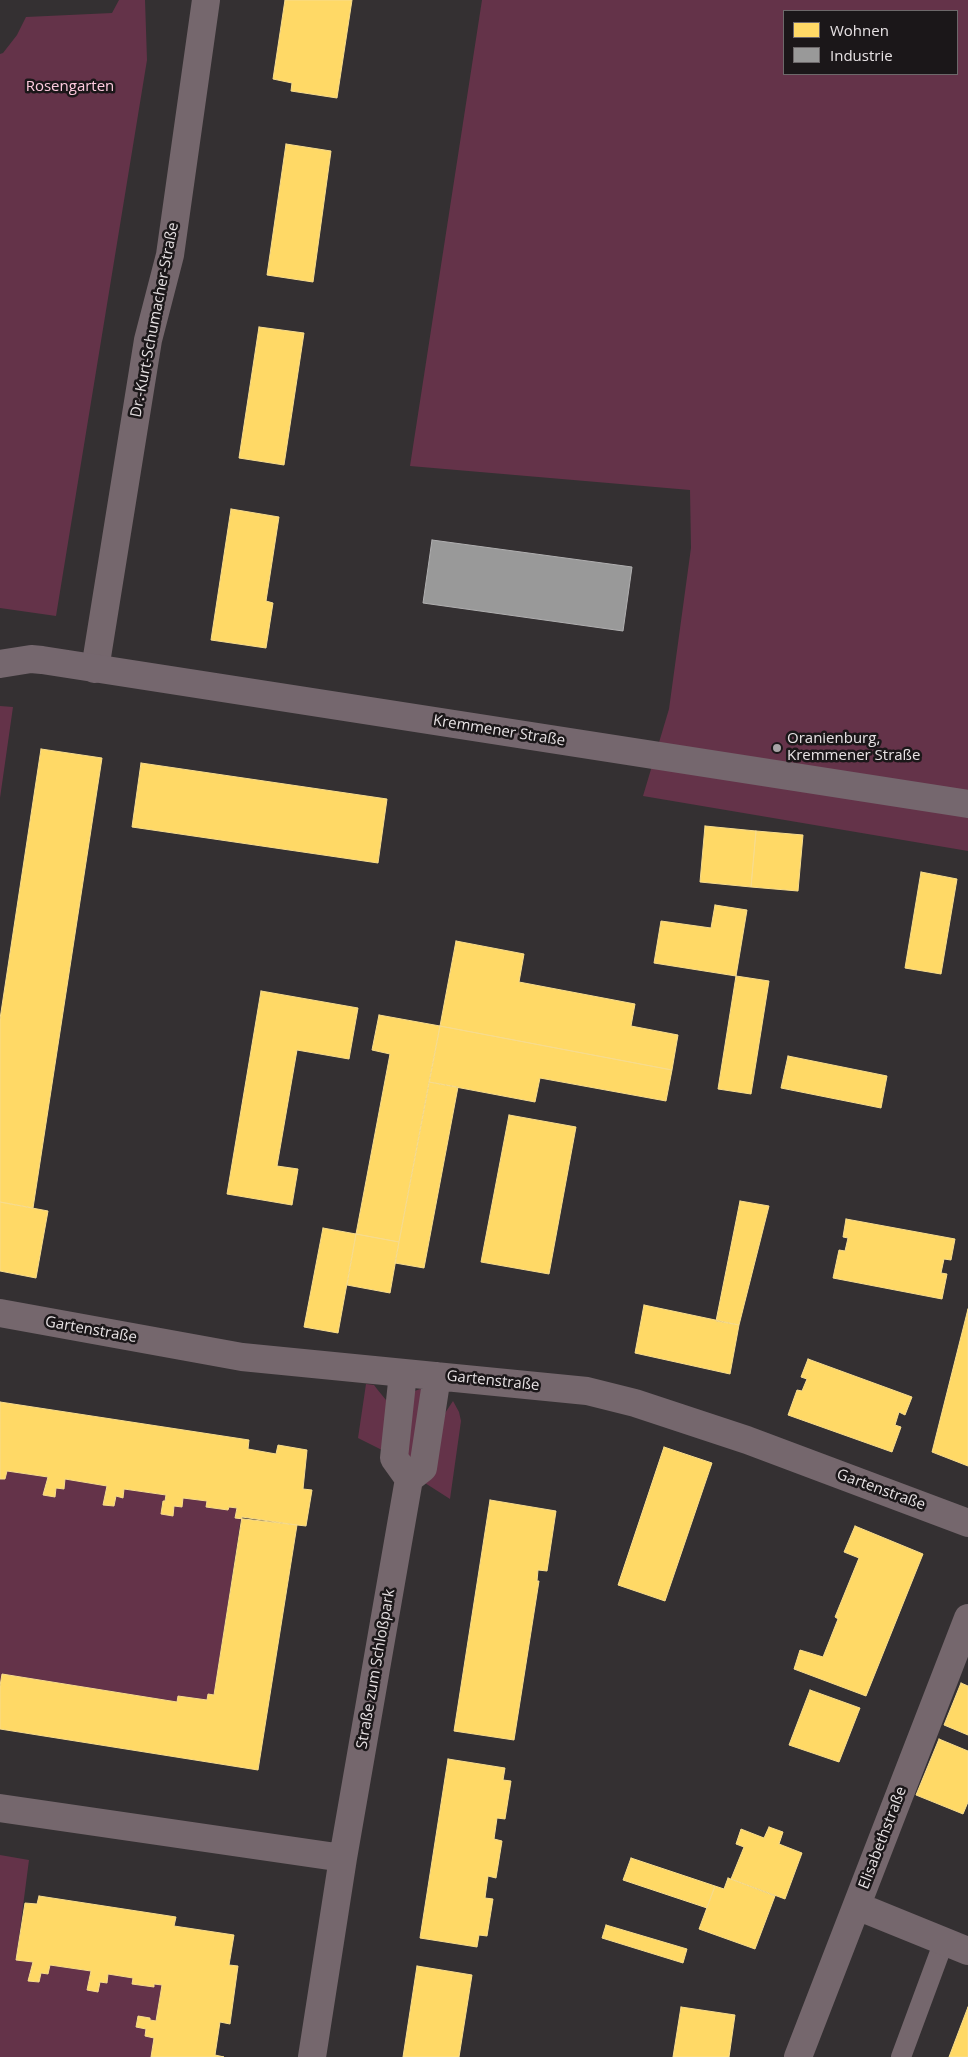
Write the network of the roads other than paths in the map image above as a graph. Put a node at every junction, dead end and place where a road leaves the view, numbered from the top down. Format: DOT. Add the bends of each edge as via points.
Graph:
graph roads {
  1 [pos="206,0"];
  2 [pos="0,644"];
  3 [pos="31,659"];
  4 [pos="0,664"];
  5 [pos="94,669"];
  6 [pos="968,804"];
  7 [pos="0,1313"];
  8 [pos="403,1373"];
  9 [pos="437,1376"];
  10 [pos="409,1479"];
  11 [pos="968,1523"];
  12 [pos="968,1618"];
  13 [pos="0,1808"];
  14 [pos="344,1858"];
  15 [pos="857,1906"];
  16 [pos="956,1946"];
  17 [pos="312,2057"];
  18 [pos="798,2057"];
  19 [pos="901,2057"];
  1 -- 5 [label="street, Dr.-Kurt-Schumacher-Straße" via="170,255 148,340"];
  2 -- 3 [label="main road, Kremmener Straße"];
  3 -- 4 [label="main road, Kremmener Straße"];
  3 -- 5 [label="main road, Kremmener Straße"];
  5 -- 6 [label="main road, Kremmener Straße"];
  7 -- 8 [label="street, Gartenstraße" via="242,1357"];
  8 -- 9 [label="street, Gartenstraße"];
  8 -- 10 [label="street" via="394,1458"];
  9 -- 10 [label="street" via="423,1468"];
  9 -- 11 [label="street, Gartenstraße" via="587,1391 635,1403 747,1440"];
  10 -- 14 [label="street, Straße zum Schloßpark"];
  12 -- 15 [label="street, Elisabethstraße"];
  13 -- 14 [label="street"];
  14 -- 17 [label="street, Straße zum Schloßpark"];
  15 -- 16 [label="street"];
  15 -- 18 [label="street, Elisabethstraße"];
  16 -- 19 [label="lane"];
}
